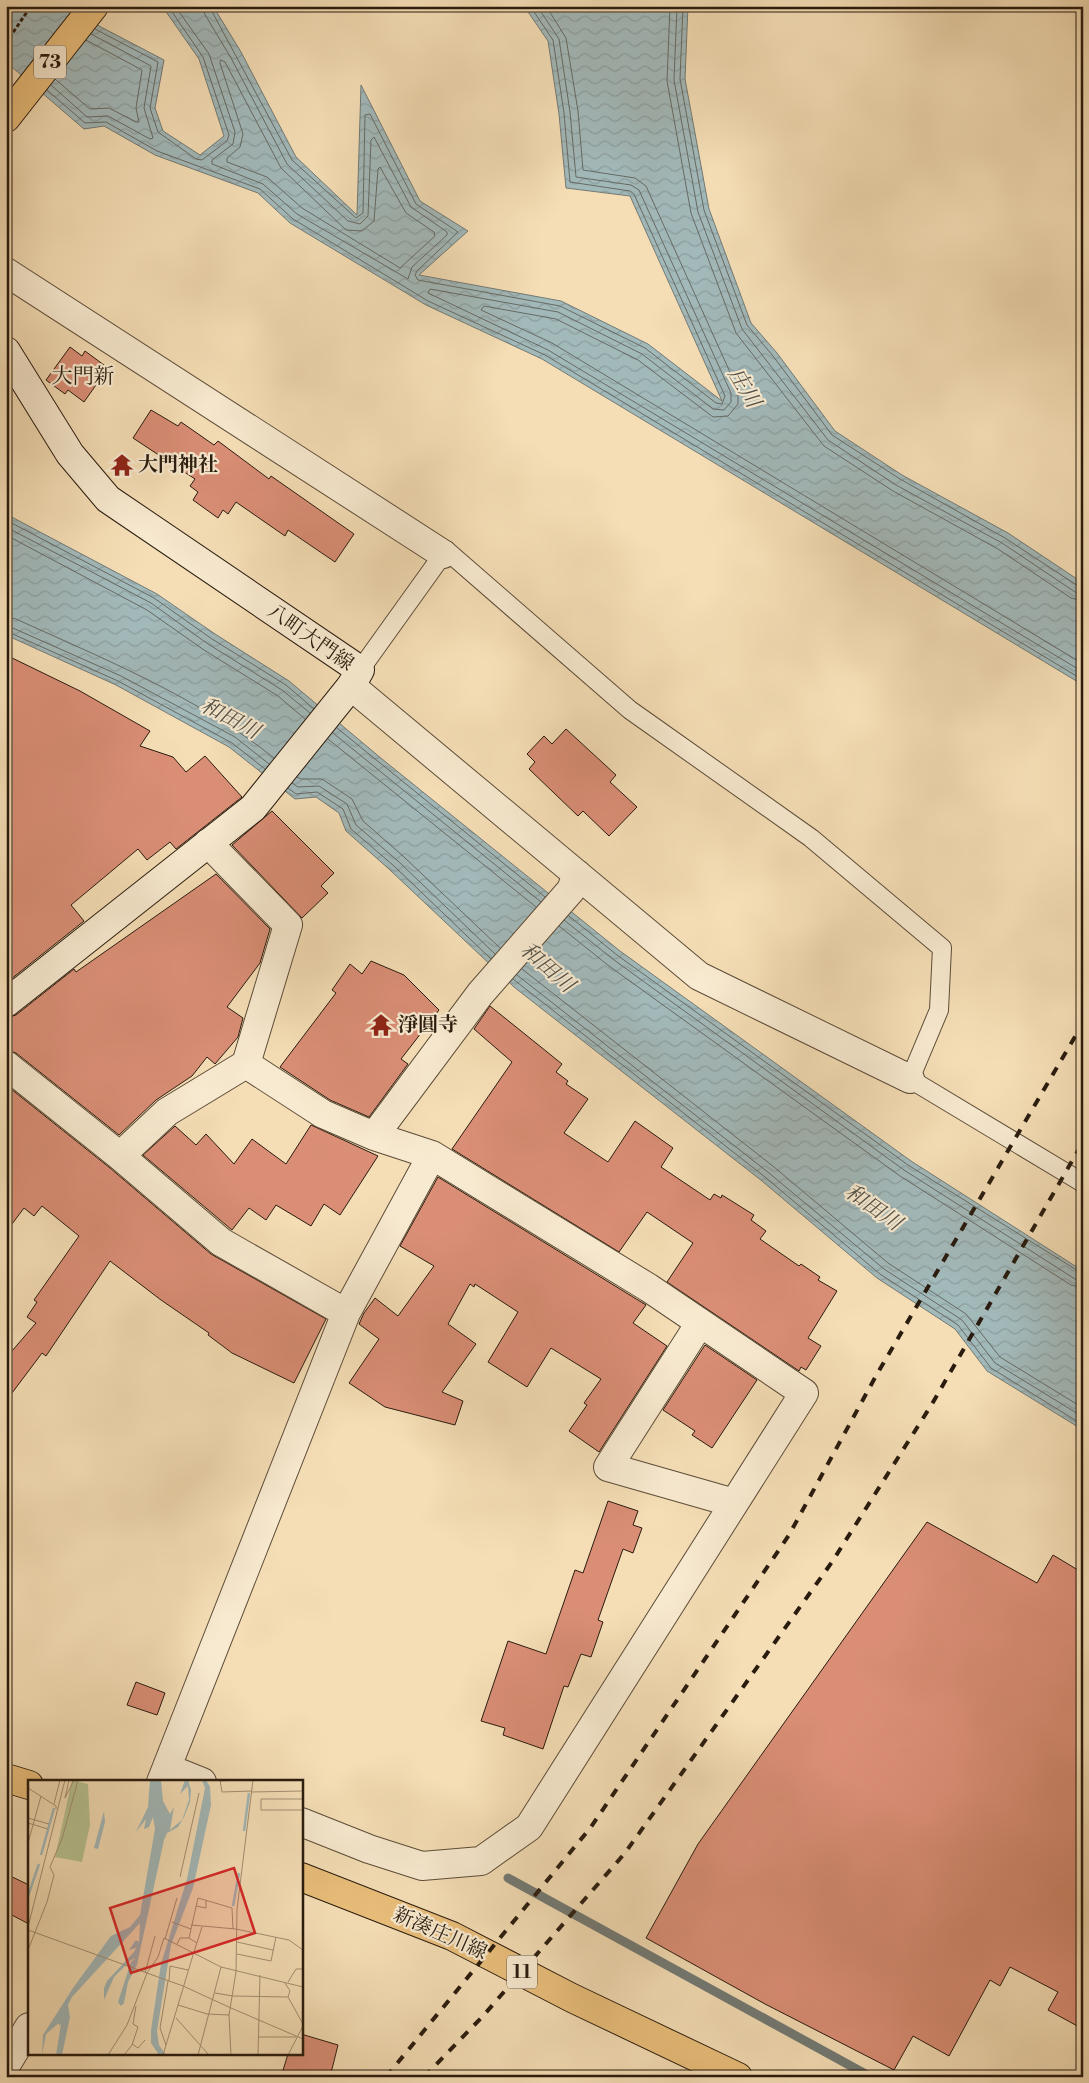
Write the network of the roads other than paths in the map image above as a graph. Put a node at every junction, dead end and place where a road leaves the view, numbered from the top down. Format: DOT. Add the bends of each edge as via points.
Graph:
graph roads {
  1 [pos="94,6"];
  2 [pos="6,118"];
  3 [pos="6,272"];
  4 [pos="6,351"];
  5 [pos="443,554"];
  6 [pos="355,678"];
  7 [pos="208,843"];
  8 [pos="574,882"];
  9 [pos="6,1003"];
  10 [pos="246,1064"];
  11 [pos="6,1065"];
  12 [pos="910,1079"];
  13 [pos="374,1136"];
  14 [pos="432,1155"];
  15 [pos="120,1156"];
  16 [pos="1083,1183"];
  17 [pos="346,1312"];
  18 [pos="700,1323"];
  19 [pos="734,1503"];
  20 [pos="164,1775"];
  21 [pos="6,1778"];
  22 [pos="191,1780"];
  23 [pos="28,1784"];
  24 [pos="302,1822"];
  25 [pos="302,1877"];
  26 [pos="28,2029"];
  27 [pos="6,2065"];
  28 [pos="738,2077"];
  1 -- 2 [label="main road, 73"];
  3 -- 5 [label="street"];
  4 -- 6 [label="street, 八町大門線" via="70,454 108,499"];
  5 -- 6 [label="lane"];
  5 -- 12 [label="lane" via="446,550 630,710 811,838 942,948 939,1010"];
  6 -- 7 [label="street, 八町大門線" via="253,808"];
  6 -- 8 [label="street"];
  7 -- 9 [label="street, 八町大門線"];
  7 -- 10 [label="street" via="288,925"];
  8 -- 12 [label="street" via="699,976"];
  8 -- 13 [label="street" via="480,994"];
  10 -- 13 [label="street" via="323,1114"];
  10 -- 15 [label="street" via="168,1112"];
  11 -- 15 [label="street"];
  12 -- 16 [label="lane"];
  13 -- 14 [label="street"];
  14 -- 17 [label="street"];
  14 -- 18 [label="street" via="649,1288"];
  15 -- 17 [label="street" via="221,1242"];
  17 -- 20 [label="street"];
  18 -- 19 [label="street" via="804,1393"];
  18 -- 19 [label="street" via="608,1467"];
  19 -- 24 [label="street" via="529,1827 481,1861 422,1866"];
  20 -- 22 [label="street"];
  21 -- 23 [label="main road"];
  25 -- 28 [label="main road, 新湊庄川線 / 11" via="452,1936 572,1998"];
  26 -- 27 [label="street"];
}
